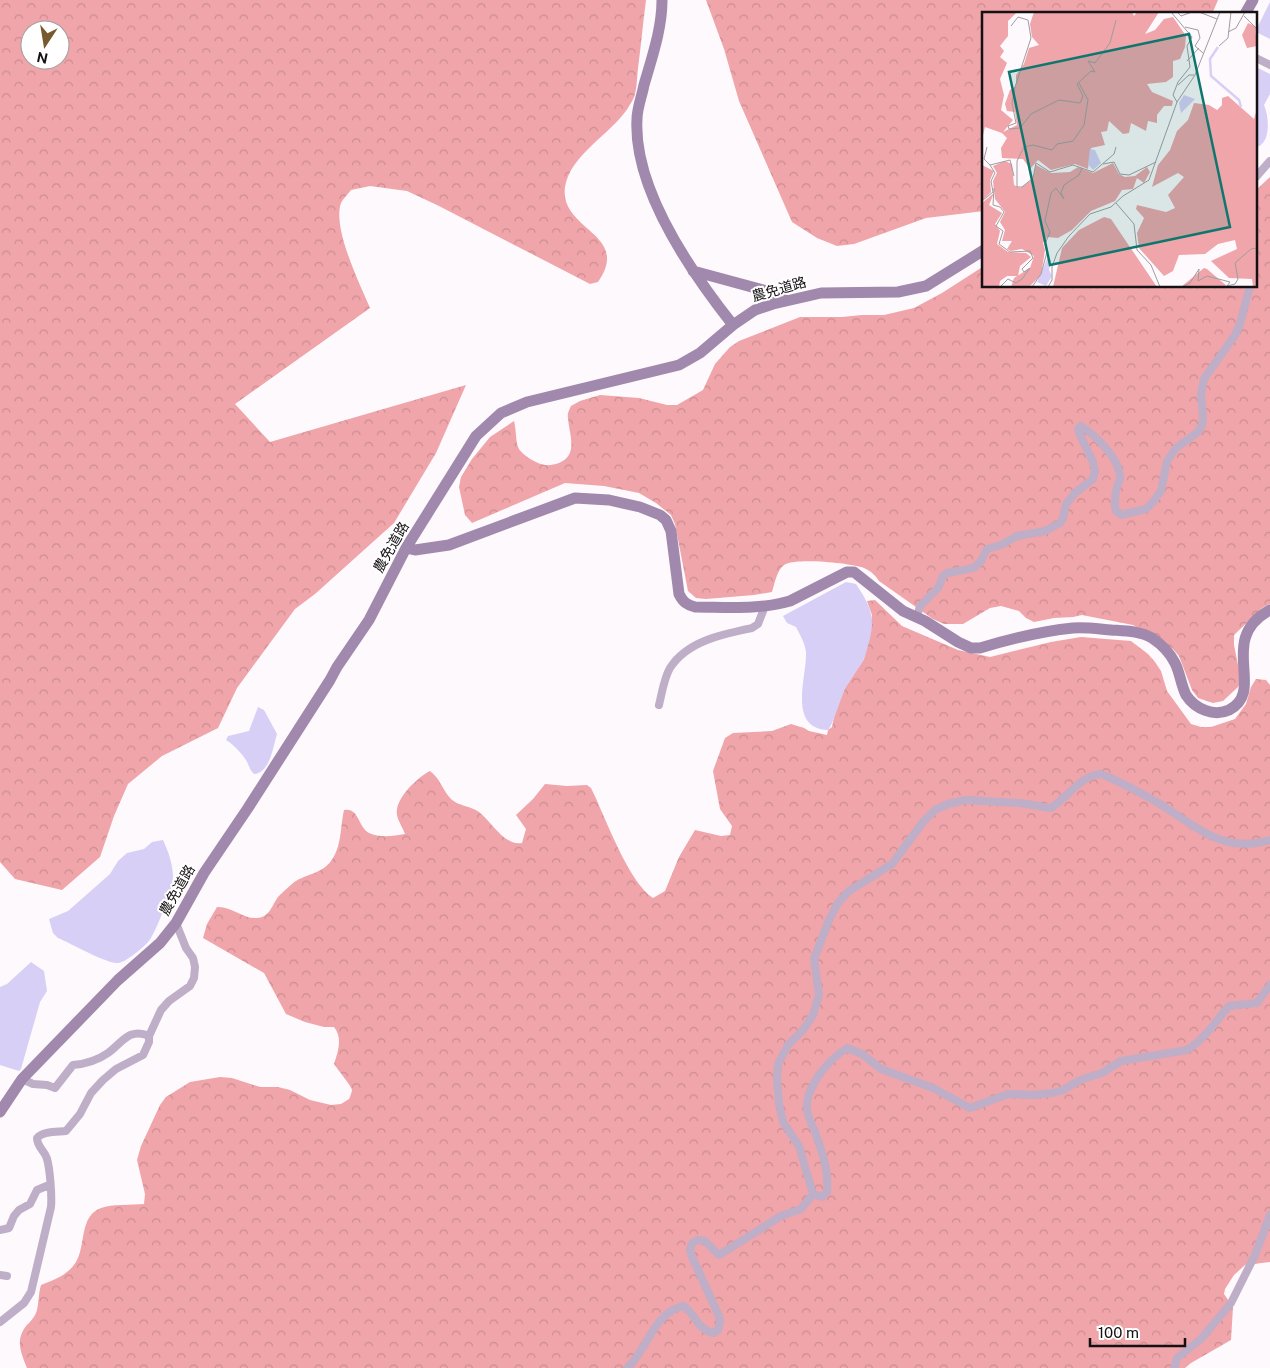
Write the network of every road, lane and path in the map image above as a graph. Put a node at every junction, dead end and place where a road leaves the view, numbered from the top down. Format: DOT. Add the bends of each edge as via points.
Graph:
graph roads {
  1 [pos="662,0"];
  2 [pos="1253,0"];
  3 [pos="1246,12"];
  4 [pos="1258,59"];
  5 [pos="1270,65"];
  6 [pos="1270,161"];
  7 [pos="1258,175"];
  8 [pos="982,251"];
  9 [pos="693,271"];
  10 [pos="1250,288"];
  11 [pos="786,301"];
  12 [pos="733,325"];
  13 [pos="406,548"];
  14 [pos="765,606"];
  15 [pos="1270,610"];
  16 [pos="915,616"];
  17 [pos="659,705"];
  18 [pos="1270,840"];
  19 [pos="176,923"];
  20 [pos="1270,985"];
  21 [pos="149,1036"];
  22 [pos="22,1079"];
  23 [pos="0,1112"];
  24 [pos="49,1185"];
  25 [pos="813,1194"];
  26 [pos="1270,1215"];
  27 [pos="0,1230"];
  28 [pos="0,1322"];
  29 [pos="627,1368"];
  30 [pos="1174,1368"];
  1 -- 9 [label="street" via="661,22 637,118 640,161 669,231"];
  2 -- 3 [label="street"];
  4 -- 5 [label="street"];
  6 -- 7 [label="street"];
  8 -- 11 [label="street, 農免道路" via="926,286 898,292 821,293"];
  9 -- 11 [label="street" via="778,294"];
  9 -- 12 [label="street"];
  10 -- 16 [label="street" via="1235,335 1204,378 1202,425 1198,432 1176,448 1167,461 1162,491 1146,509 1121,515 1116,511 1114,500 1121,477 1119,472 1111,454 1081,426 1078,429 1095,471 1093,479 1066,504 1060,523 1045,531 1010,539 1001,546 987,549 981,561 969,570 947,573"];
  11 -- 12 [label="street, 農免道路" via="755,310"];
  12 -- 13 [label="street, 農免道路" via="700,353 679,365 527,402 501,413 476,436"];
  13 -- 14 [label="street" via="415,550 449,545 575,498 609,500 660,514 666,520 671,531 679,594 688,606"];
  13 -- 19 [label="street, 農免道路" via="369,620 204,873"];
  14 -- 16 [label="street" via="790,601 847,572 854,572 895,606"];
  14 -- 17 [label="street" via="758,624 752,628 708,639 677,658 669,670"];
  15 -- 16 [label="street" via="1260,615 1245,634 1242,655 1244,696 1229,710 1213,713 1197,706 1186,695 1175,662 1162,646 1140,633 1075,628 971,648"];
  18 -- 25 [label="street" via="1240,844 1216,840 1141,793 1101,774 1085,779 1051,808 966,800 935,810 892,864 855,887 838,903 814,959 819,995 813,1015 788,1045 778,1064 783,1122 799,1146"];
  19 -- 21 [label="street" via="193,958 194,978 190,986 161,1010"];
  19 -- 22 [label="street, 農免道路" via="160,943 118,980"];
  20 -- 25 [label="street" via="1257,1003 1229,1006 1208,1033 1186,1050 1121,1061 1102,1073 1053,1093 1008,1094 970,1108 933,1088 881,1069 862,1054 847,1048 824,1068 811,1086 807,1102 809,1122 828,1177 827,1192 822,1197"];
  21 -- 22 [label="street" via="142,1033 125,1037 107,1053 73,1065 55,1088"];
  21 -- 24 [label="street" via="143,1055 103,1080 90,1093 80,1114 66,1131 39,1135 37,1142 47,1158"];
  22 -- 23 [label="street, 農免道路"];
  24 -- 27 [label="street" via="37,1190 30,1204 14,1216 9,1228"];
  24 -- 28 [label="street" via="51,1207 31,1292 24,1303"];
  25 -- 29 [label="street" via="801,1209 781,1216 719,1255 705,1241 692,1243 692,1257 720,1322 718,1330 707,1332 684,1306 676,1308 664,1316"];
  26 -- 30 [label="street" via="1231,1303 1202,1338 1176,1358"];
}
